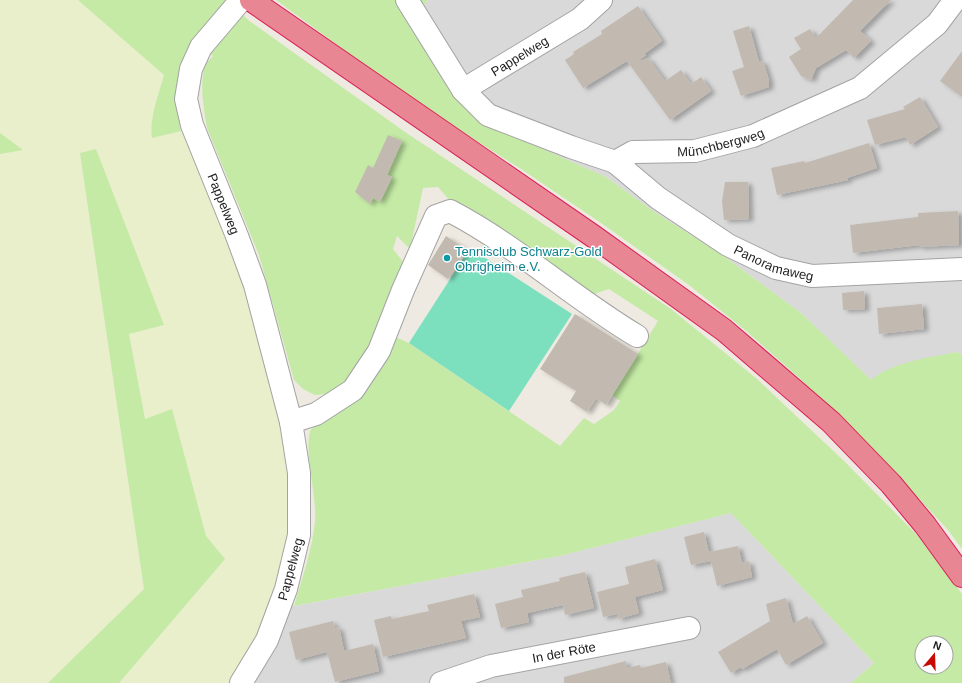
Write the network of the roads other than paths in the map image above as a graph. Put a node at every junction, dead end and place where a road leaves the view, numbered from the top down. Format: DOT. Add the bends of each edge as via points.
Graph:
graph roads {
  1 [pos="241,0"];
  2 [pos="251,0"];
  3 [pos="407,0"];
  4 [pos="601,0"];
  5 [pos="955,0"];
  6 [pos="463,90"];
  7 [pos="615,162"];
  8 [pos="962,269"];
  9 [pos="637,336"];
  10 [pos="291,422"];
  11 [pos="962,576"];
  12 [pos="689,628"];
  13 [pos="241,683"];
  14 [pos="441,683"];
  1 -- 10 [label="street, Pappelweg" via="201,47 191,69 186,99 192,125 255,286"];
  2 -- 11 [label="highway" via="593,236 724,330 831,422 891,484"];
  3 -- 6 [label="street"];
  4 -- 6 [label="street, Pappelweg" via="580,19"];
  5 -- 7 [label="street, Münchbergweg" via="937,24 860,88 753,136 695,151 632,152"];
  6 -- 7 [label="street" via="488,115"];
  7 -- 8 [label="street, Panoramaweg" via="658,198 728,245 776,268 812,276"];
  9 -- 10 [label="street" via="610,320 502,242 450,212 436,216 379,351 353,390 316,414"];
  10 -- 13 [label="street, Pappelweg" via="299,473 300,535 286,589 267,640"];
  12 -- 14 [label="street, In der Röte" via="491,666"];
}
